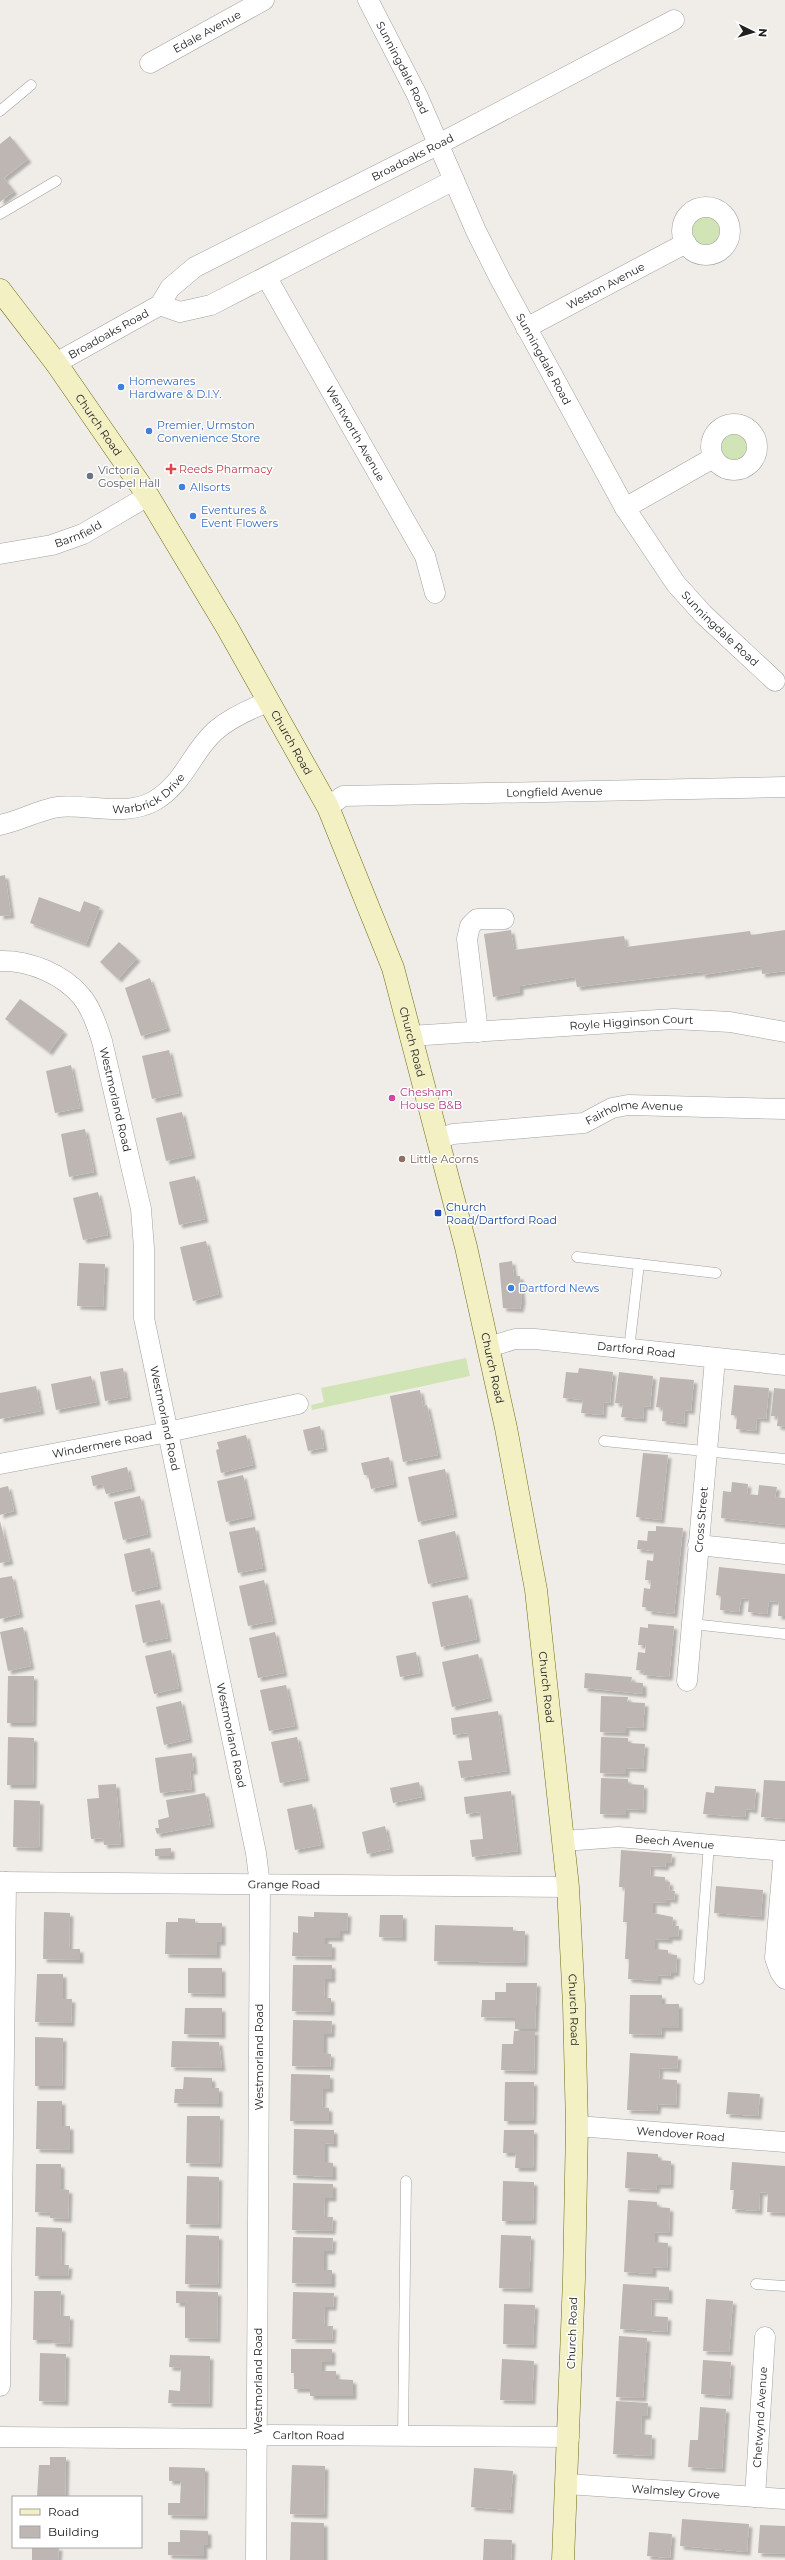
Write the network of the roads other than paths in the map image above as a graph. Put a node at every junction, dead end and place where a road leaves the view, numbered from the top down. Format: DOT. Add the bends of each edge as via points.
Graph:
graph roads {
  1 [pos="264,0"];
  2 [pos="368,0"];
  3 [pos="674,20"];
  4 [pos="150,63"];
  5 [pos="31,85"];
  6 [pos="0,111"];
  7 [pos="439,144"];
  8 [pos="454,180"];
  9 [pos="56,181"];
  10 [pos="0,214"];
  11 [pos="686,243"];
  12 [pos="267,278"];
  13 [pos="0,290"];
  14 [pos="160,305"];
  15 [pos="526,328"];
  16 [pos="56,363"];
  17 [pos="713,458"];
  18 [pos="148,496"];
  19 [pos="625,508"];
  20 [pos="0,554"];
  21 [pos="435,593"];
  22 [pos="775,681"];
  23 [pos="268,702"];
  24 [pos="785,787"];
  25 [pos="328,807"];
  26 [pos="0,825"];
  27 [pos="504,919"];
  28 [pos="0,961"];
  29 [pos="478,1032"];
  30 [pos="785,1032"];
  31 [pos="410,1036"];
  32 [pos="785,1110"];
  33 [pos="437,1139"];
  34 [pos="577,1257"];
  35 [pos="639,1264"];
  36 [pos="716,1273"];
  37 [pos="489,1347"];
  38 [pos="629,1349"];
  39 [pos="715,1358"];
  40 [pos="785,1365"];
  41 [pos="298,1404"];
  42 [pos="168,1432"];
  43 [pos="604,1441"];
  44 [pos="707,1452"];
  45 [pos="785,1459"];
  46 [pos="0,1464"];
  47 [pos="698,1545"];
  48 [pos="785,1554"];
  49 [pos="692,1624"];
  50 [pos="785,1634"];
  51 [pos="687,1681"];
  52 [pos="564,1840"];
  53 [pos="710,1844"];
  54 [pos="784,1851"];
  55 [pos="3,1882"];
  56 [pos="260,1885"];
  57 [pos="568,1887"];
  58 [pos="699,1979"];
  59 [pos="785,1979"];
  60 [pos="577,2126"];
  61 [pos="785,2142"];
  62 [pos="406,2181"];
  63 [pos="756,2284"];
  64 [pos="785,2286"];
  65 [pos="765,2337"];
  66 [pos="0,2386"];
  67 [pos="403,2436"];
  68 [pos="0,2437"];
  69 [pos="258,2437"];
  70 [pos="569,2437"];
  71 [pos="567,2484"];
  72 [pos="755,2497"];
  73 [pos="785,2499"];
  74 [pos="256,2560"];
  75 [pos="563,2560"];
  1 -- 4 [label="street, Edale Avenue"];
  2 -- 7 [label="street, Sunningdale Road" via="394,47"];
  3 -- 7 [label="street, Broadoaks Road"];
  5 -- 6 [label="lane"];
  7 -- 8 [label="street, Sunningdale Road"];
  7 -- 14 [label="street, Broadoaks Road" via="195,267 170,288"];
  8 -- 12 [label="street, Broadoaks Road"];
  8 -- 15 [label="street, Sunningdale Road" via="476,231"];
  9 -- 10 [label="lane"];
  11 -- 15 [label="street, Weston Avenue"];
  12 -- 14 [label="street, Broadoaks Road" via="211,305 180,312"];
  12 -- 21 [label="street, Wentworth Avenue" via="425,556"];
  13 -- 16 [label="main road, Church Road"];
  14 -- 16 [label="street, Broadoaks Road"];
  15 -- 19 [label="street, Sunningdale Road"];
  16 -- 18 [label="main road, Church Road"];
  17 -- 19 [label="street"];
  18 -- 20 [label="street, Barnfield" via="83,534 52,545"];
  18 -- 23 [label="main road, Church Road" via="228,629"];
  19 -- 22 [label="street, Sunningdale Road" via="650,548 682,590 730,640"];
  23 -- 25 [label="main road, Church Road"];
  23 -- 26 [label="street, Warbrick Drive" via="215,731 183,776 153,802 136,808 57,808"];
  24 -- 25 [label="street, Longfield Avenue" via="343,796"];
  25 -- 31 [label="main road, Church Road" via="393,968"];
  27 -- 29 [label="street" via="477,919 470,926 467,939"];
  28 -- 42 [label="street, Westmorland Road" via="38,967 64,979 82,997 93,1016 102,1041 141,1209 144,1318"];
  29 -- 30 [label="street, Royle Higginson Court" via="674,1019 730,1022"];
  29 -- 31 [label="street, Royle Higginson Court"];
  31 -- 33 [label="main road, Church Road"];
  32 -- 33 [label="street, Fairholme Avenue" via="628,1105 612,1108 584,1123 453,1134"];
  33 -- 37 [label="main road, Church Road"];
  34 -- 35 [label="lane"];
  35 -- 36 [label="lane"];
  35 -- 38 [label="lane"];
  37 -- 38 [label="street, Dartford Road" via="505,1341 524,1339"];
  37 -- 52 [label="main road, Church Road" via="536,1590"];
  38 -- 39 [label="street, Dartford Road"];
  39 -- 40 [label="street, Dartford Road"];
  39 -- 44 [label="street, Cross Street"];
  41 -- 42 [label="street, Windermere Road"];
  42 -- 46 [label="street, Windermere Road"];
  42 -- 56 [label="street, Westmorland Road" via="252,1833"];
  43 -- 44 [label="lane"];
  44 -- 45 [label="lane"];
  44 -- 47 [label="street, Cross Street"];
  47 -- 48 [label="street"];
  47 -- 49 [label="street, Cross Street"];
  49 -- 50 [label="lane"];
  49 -- 51 [label="street, Cross Street"];
  52 -- 53 [label="street, Beech Avenue" via="618,1837"];
  52 -- 57 [label="main road, Church Road"];
  53 -- 54 [label="street, Beech Avenue"];
  53 -- 58 [label="lane"];
  54 -- 59 [label="street" via="775,1958"];
  55 -- 56 [label="street, Grange Road"];
  55 -- 66 [label="street"];
  56 -- 57 [label="street, Grange Road"];
  56 -- 69 [label="street, Westmorland Road"];
  57 -- 60 [label="main road, Church Road"];
  60 -- 61 [label="street, Wendover Road"];
  60 -- 70 [label="main road, Church Road"];
  62 -- 67 [label="lane"];
  63 -- 64 [label="lane"];
  65 -- 72 [label="street, Chetwynd Avenue"];
  67 -- 69 [label="street, Carlton Road"];
  67 -- 70 [label="street, Carlton Road"];
  68 -- 69 [label="street, Carlton Road"];
  69 -- 74 [label="street, Westmorland Road"];
  70 -- 71 [label="main road, Church Road"];
  71 -- 72 [label="street, Walmsley Grove"];
  71 -- 75 [label="main road, Church Road"];
  72 -- 73 [label="street, Walmsley Grove"];
}
